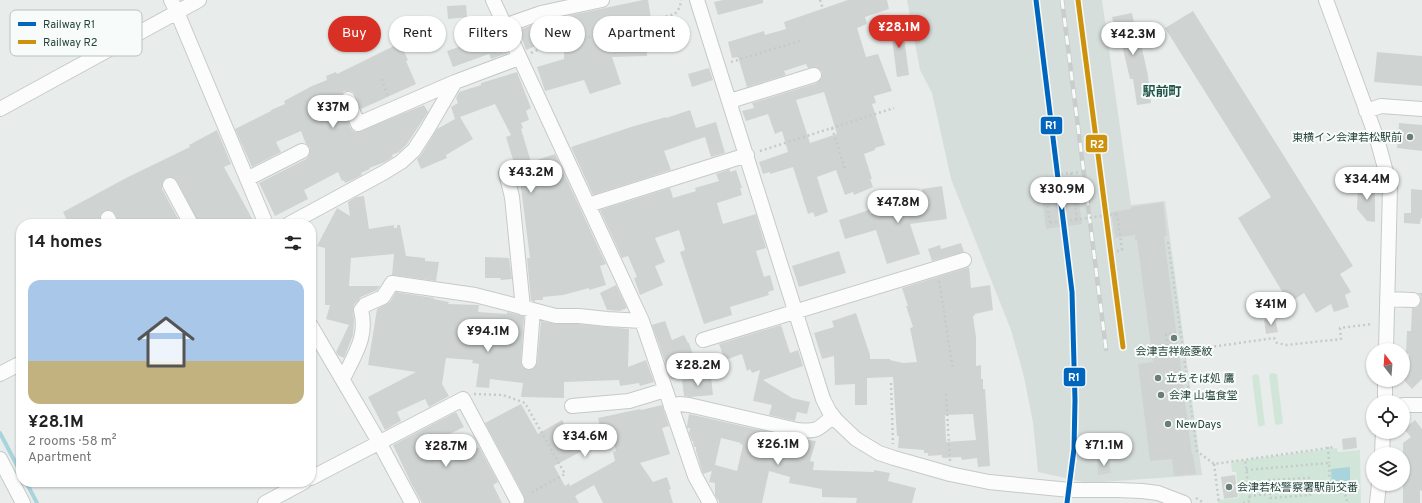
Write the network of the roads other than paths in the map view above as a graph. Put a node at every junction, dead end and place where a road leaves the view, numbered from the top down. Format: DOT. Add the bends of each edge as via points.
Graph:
graph roads {
  1 [pos="199,0"];
  2 [pos="493,0"];
  3 [pos="602,0"];
  4 [pos="697,0"];
  5 [pos="1326,0"];
  6 [pos="174,6"];
  7 [pos="500,16"];
  8 [pos="522,20"];
  9 [pos="142,25"];
  10 [pos="516,52"];
  11 [pos="90,56"];
  12 [pos="519,58"];
  13 [pos="814,75"];
  14 [pos="455,82"];
  15 [pos="348,99"];
  16 [pos="730,101"];
  17 [pos="1422,108"];
  18 [pos="0,109"];
  19 [pos="1366,111"];
  20 [pos="302,151"];
  21 [pos="747,155"];
  22 [pos="506,173"];
  23 [pos="247,179"];
  24 [pos="170,185"];
  25 [pos="588,205"];
  26 [pos="188,219"];
  27 [pos="264,219"];
  28 [pos="298,219"];
  29 [pos="964,260"];
  30 [pos="1388,299"];
  31 [pos="1413,300"];
  32 [pos="528,309"];
  33 [pos="796,312"];
  34 [pos="642,321"];
  35 [pos="316,334"];
  36 [pos="703,340"];
  37 [pos="1386,343"];
  38 [pos="529,362"];
  39 [pos="16,366"];
  40 [pos="0,374"];
  41 [pos="343,379"];
  42 [pos="665,390"];
  43 [pos="1410,405"];
  44 [pos="1422,405"];
  45 [pos="572,406"];
  46 [pos="671,407"];
  47 [pos="833,416"];
  48 [pos="379,442"];
  49 [pos="0,459"];
  50 [pos="316,475"];
  51 [pos="295,487"];
  52 [pos="1378,491"];
  53 [pos="517,500"];
  54 [pos="1189,500"];
  55 [pos="23,503"];
  56 [pos="265,503"];
  57 [pos="412,503"];
  58 [pos="710,503"];
  59 [pos="1377,503"];
  1 -- 6 [label="street"];
  2 -- 7 [label="street"];
  3 -- 8 [label="street"];
  4 -- 16 [label="street"];
  5 -- 19 [label="street"];
  6 -- 9 [label="street"];
  6 -- 23 [label="street"];
  10 -- 12 [label="street"];
  11 -- 18 [label="street"];
  12 -- 14 [label="street"];
  12 -- 25 [label="street"];
  13 -- 16 [label="street"];
  14 -- 15 [label="street" via="358,124"];
  14 -- 28 [label="street" via="414,150 401,162"];
  16 -- 21 [label="street"];
  17 -- 19 [label="street" via="1381,106"];
  19 -- 30 [label="street" via="1377,139 1390,188"];
  20 -- 23 [label="street"];
  21 -- 25 [label="street"];
  21 -- 33 [label="street"];
  22 -- 32 [label="street" via="512,197"];
  23 -- 27 [label="street"];
  24 -- 26 [label="street"];
  25 -- 34 [label="street"];
  29 -- 33 [label="street"];
  30 -- 31 [label="street"];
  30 -- 37 [label="street"];
  32 -- 34 [label="street" via="556,316"];
  32 -- 38 [label="street"];
  32 -- 41 [label="street" via="475,295 392,283 383,297 365,305 361,310 363,334"];
  33 -- 36 [label="street"];
  33 -- 47 [label="street" via="823,399"];
  34 -- 42 [label="street"];
  35 -- 41 [label="street"];
  39 -- 40 [label="street"];
  41 -- 48 [label="street"];
  42 -- 45 [label="street" via="629,401"];
  42 -- 46 [label="street"];
  43 -- 44 [label="street"];
  46 -- 47 [label="street" via="679,404 689,405 808,431 819,429"];
  46 -- 58 [label="street" via="695,476"];
  47 -- 54 [label="street" via="856,439 879,453 950,474 989,482 1070,490 1142,491"];
  48 -- 50 [label="street"];
  48 -- 53 [label="street" via="463,399"];
  48 -- 57 [label="street"];
  49 -- 55 [label="street"];
  51 -- 56 [label="street"];
  52 -- 59 [label="street"];
}
